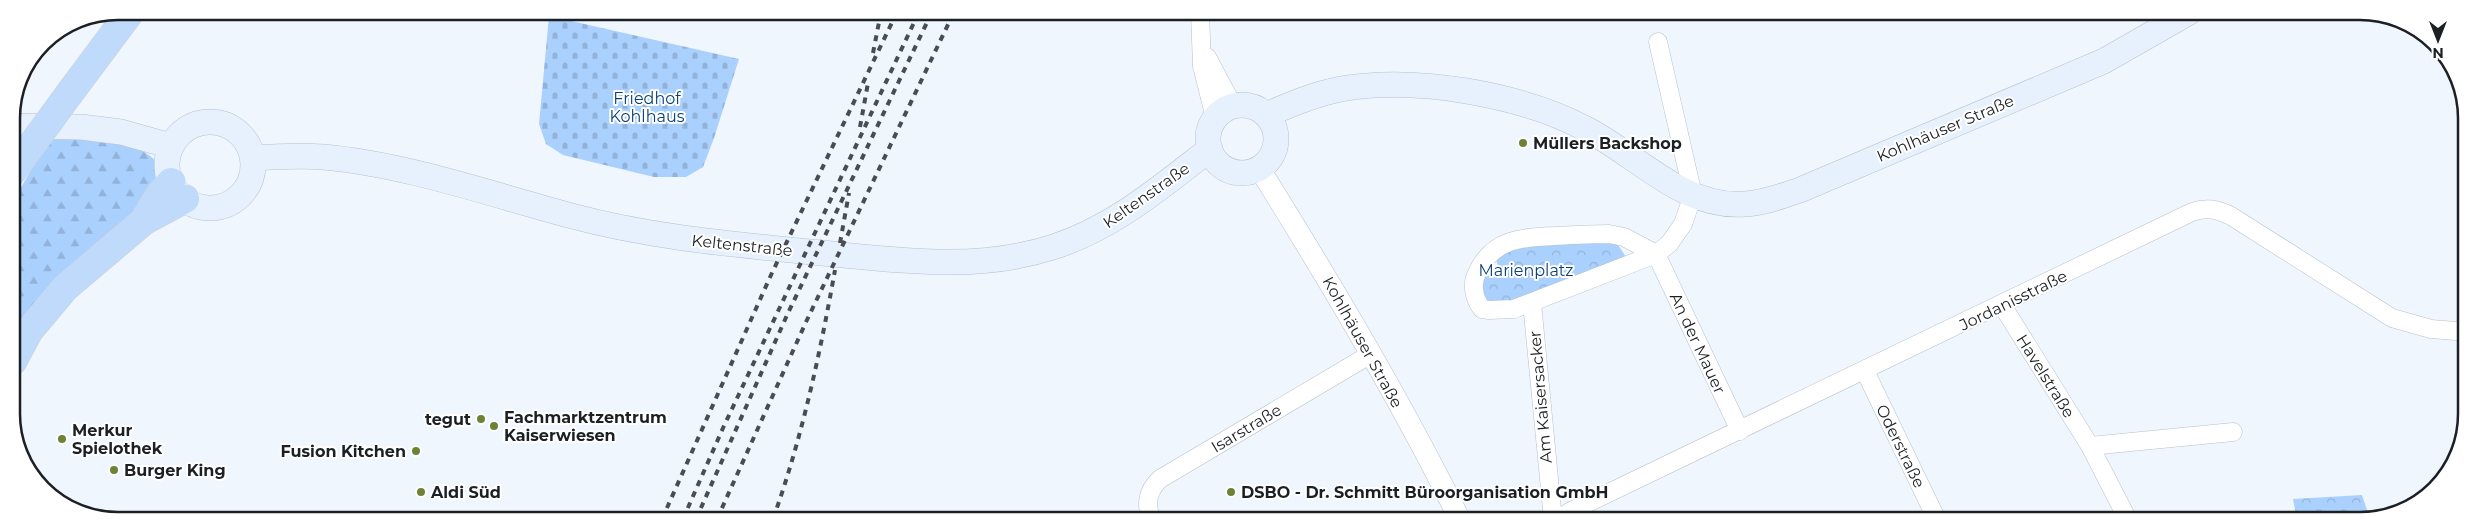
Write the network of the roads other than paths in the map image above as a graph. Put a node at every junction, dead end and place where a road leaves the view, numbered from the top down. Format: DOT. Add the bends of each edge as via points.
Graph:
graph roads {
  1 [pos="124,20"];
  2 [pos="1201,20"];
  3 [pos="2175,20"];
  4 [pos="1658,42"];
  5 [pos="1224,112"];
  6 [pos="1266,115"];
  7 [pos="20,126"];
  8 [pos="171,146"];
  9 [pos="1210,149"];
  10 [pos="253,158"];
  11 [pos="20,162"];
  12 [pos="1259,168"];
  13 [pos="178,191"];
  14 [pos="1693,195"];
  15 [pos="1656,254"];
  16 [pos="1532,303"];
  17 [pos="2002,305"];
  18 [pos="2458,330"];
  19 [pos="20,348"];
  20 [pos="1371,354"];
  21 [pos="1865,371"];
  22 [pos="1740,431"];
  23 [pos="2233,432"];
  24 [pos="2090,446"];
  25 [pos="1150,512"];
  26 [pos="1456,512"];
  27 [pos="1552,512"];
  28 [pos="1569,512"];
  29 [pos="1933,512"];
  30 [pos="2124,512"];
  1 -- 11 [label="highway, bridge"];
  2 -- 5 [label="street" via="1203,51"];
  3 -- 14 [label="main road, Kohlhäuser Straße" via="2104,61 1800,190 1745,204 1726,204"];
  4 -- 14 [label="street"];
  5 -- 6 [label="main road" via="1251,106"];
  5 -- 9 [label="main road" via="1208,137"];
  6 -- 12 [label="main road" via="1272,122 1276,139 1271,155"];
  6 -- 14 [label="main road, Kohlhäuser Straße" via="1324,93 1365,86 1431,86 1457,90 1531,106 1569,120"];
  7 -- 8 [label="main road" via="81,127 121,132"];
  8 -- 10 [label="main road" via="190,126 217,122 241,134"];
  8 -- 13 [label="main road" via="167,158"];
  9 -- 10 [label="main road, Keltenstraße" via="1110,223 1082,236 1003,259 951,263 679,238 589,221 471,188 356,161 300,156"];
  9 -- 12 [label="main road" via="1218,162 1230,170 1245,172"];
  10 -- 13 [label="main road" via="249,183 231,202 218,207 203,207"];
  12 -- 20 [label="street, Kohlhäuser Straße"];
  13 -- 19 [label="highway" via="65,288 29,331"];
  14 -- 15 [label="street" via="1683,224 1669,244"];
  15 -- 16 [label="street"];
  15 -- 16 [label="street" via="1624,237 1610,234 1526,237 1505,243 1488,255 1473,281 1478,304 1489,310"];
  15 -- 22 [label="street, An der Mauer"];
  16 -- 27 [label="street, Am Kaisersacker"];
  17 -- 18 [label="street, Jordanisstraße" via="2192,212 2211,209 2231,216 2392,318 2431,329"];
  17 -- 21 [label="street, Jordanisstraße"];
  17 -- 24 [label="street, Havelstraße"];
  20 -- 25 [label="street, Isarstraße" via="1160,479 1153,486 1148,502"];
  20 -- 26 [label="street, Kohlhäuser Straße"];
  21 -- 22 [label="street, Jordanisstraße"];
  21 -- 29 [label="street, Oderstraße"];
  22 -- 28 [label="street, Jordanisstraße"];
  23 -- 24 [label="street"];
  24 -- 30 [label="street, Havelstraße"];
}
